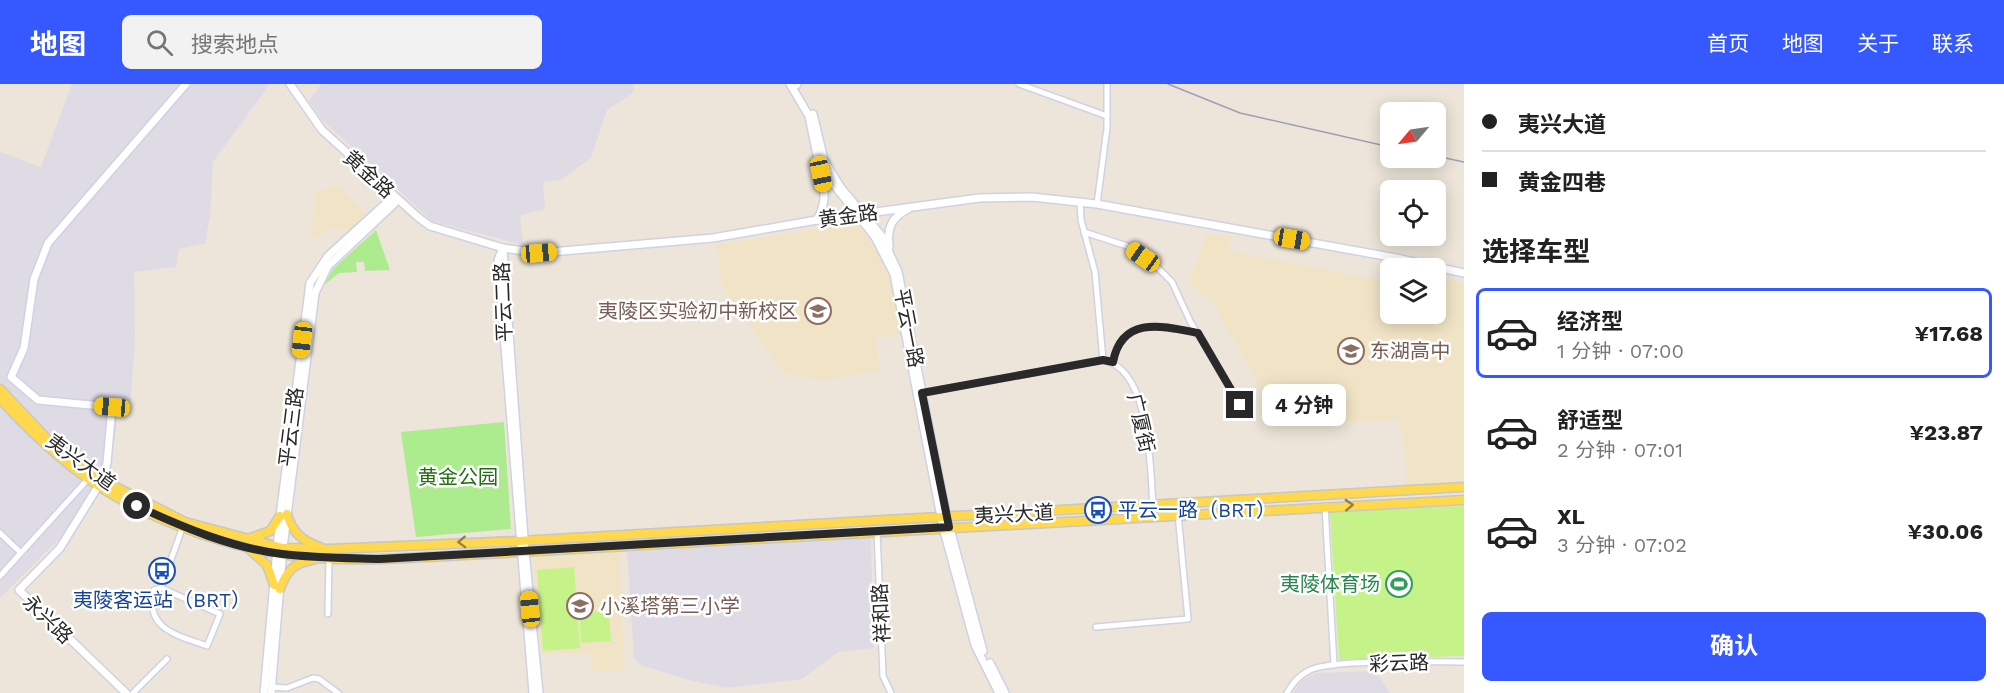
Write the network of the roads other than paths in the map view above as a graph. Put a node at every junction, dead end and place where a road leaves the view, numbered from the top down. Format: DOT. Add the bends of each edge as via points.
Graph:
graph roads {
  1 [pos="186,84"];
  2 [pos="285,84"];
  3 [pos="290,84"];
  4 [pos="795,84"];
  5 [pos="1019,84"];
  6 [pos="1107,84"];
  7 [pos="1107,116"];
  8 [pos="817,155"];
  9 [pos="395,200"];
  10 [pos="1080,201"];
  11 [pos="1097,204"];
  12 [pos="912,207"];
  13 [pos="859,214"];
  14 [pos="817,220"];
  15 [pos="1084,232"];
  16 [pos="503,248"];
  17 [pos="890,249"];
  18 [pos="1464,273"];
  19 [pos="1198,333"];
  20 [pos="1103,360"];
  21 [pos="1113,362"];
  22 [pos="0,389"];
  23 [pos="922,393"];
  24 [pos="0,399"];
  25 [pos="1240,405"];
  26 [pos="88,479"];
  27 [pos="100,483"];
  28 [pos="1464,487"];
  29 [pos="1464,500"];
  30 [pos="1154,505"];
  31 [pos="1325,506"];
  32 [pos="1178,514"];
  33 [pos="283,515"];
  34 [pos="945,523"];
  35 [pos="184,524"];
  36 [pos="877,531"];
  37 [pos="0,533"];
  38 [pos="522,541"];
  39 [pos="244,542"];
  40 [pos="280,551"];
  41 [pos="522,551"];
  42 [pos="21,553"];
  43 [pos="329,553"];
  44 [pos="0,576"];
  45 [pos="277,587"];
  46 [pos="160,588"];
  47 [pos="328,614"];
  48 [pos="1096,627"];
  49 [pos="167,660"];
  50 [pos="1464,662"];
  51 [pos="1334,665"];
  52 [pos="271,690"];
  53 [pos="126,693"];
  54 [pos="133,693"];
  55 [pos="264,693"];
  56 [pos="338,693"];
  57 [pos="533,693"];
  58 [pos="539,693"];
  59 [pos="891,693"];
  60 [pos="999,693"];
  61 [pos="1005,693"];
  62 [pos="1287,693"];
  1 -- 27 [label="main road" via="48,243 34,279 24,348 11,377 38,400 112,407 107,463"];
  2 -- 9 [label="main road" via="318,131"];
  3 -- 9 [label="main road, 黄金路" via="321,130"];
  4 -- 8 [label="main road" via="809,116"];
  4 -- 13 [label="main road" via="813,114 824,160"];
  5 -- 7 [label="street"];
  6 -- 7 [label="street"];
  7 -- 11 [label="street"];
  8 -- 13 [label="main road" via="825,173"];
  8 -- 14 [label="main road" via="825,192"];
  9 -- 16 [label="main road, 黄金路" via="430,226"];
  9 -- 33 [label="main road, 平云三路" via="328,266 315,293"];
  10 -- 11 [label="main road, 黄金路"];
  10 -- 12 [label="main road, 黄金路" via="1032,196"];
  10 -- 15 [label="street"];
  11 -- 18 [label="main road, 黄金路"];
  12 -- 13 [label="main road, 黄金路"];
  12 -- 17 [label="main road" via="894,219"];
  13 -- 14 [label="main road, 黄金路"];
  13 -- 17 [label="main road, 平云一路"];
  13 -- 34 [label="main road, 平云一路" via="894,274"];
  14 -- 16 [label="main road, 黄金路" via="701,239 539,253"];
  15 -- 19 [label="street" via="1127,246 1159,268 1172,282"];
  15 -- 20 [label="street" via="1092,251"];
  16 -- 38 [label="main road, 平云二路"];
  17 -- 23 [label="main road, 平云一路"];
  19 -- 21 [label="street" via="1160,325 1132,331 1121,342"];
  19 -- 25 [label="street"];
  20 -- 21 [label="street"];
  20 -- 23 [label="street"];
  21 -- 30 [label="street, 广厦街" via="1136,389 1147,434"];
  22 -- 27 [label="main road, 夷兴大道" via="51,442"];
  23 -- 34 [label="main road, 平云一路"];
  24 -- 26 [label="main road, 夷兴大道" via="44,445"];
  26 -- 27 [label="main road, 夷兴大道"];
  26 -- 42 [label="street"];
  27 -- 35 [label="main road, 夷兴大道"];
  27 -- 53 [label="main road, 永兴路" via="60,548 19,590"];
  28 -- 30 [label="main road, 夷兴大道"];
  31 -- 29 [label="main road, 夷兴大道, one-way"];
  30 -- 34 [label="main road, 夷兴大道"];
  31 -- 32 [label="main road, 夷兴大道"];
  31 -- 51 [label="street"];
  32 -- 34 [label="main road, 夷兴大道"];
  32 -- 48 [label="street" via="1188,619"];
  33 -- 39 [label="main road" via="263,536"];
  33 -- 40 [label="main road, 平云三路"];
  33 -- 43 [label="main road" via="301,539"];
  34 -- 36 [label="main road, 夷兴大道"];
  34 -- 38 [label="main road, 夷兴大道"];
  34 -- 60 [label="main road, 平云一路" via="975,645"];
  34 -- 61 [label="main road, 平云一路" via="980,644"];
  35 -- 39 [label="main road, 夷兴大道"];
  35 -- 46 [label="street"];
  36 -- 41 [label="main road, 夷兴大道"];
  36 -- 59 [label="street, 祥和路" via="883,676"];
  37 -- 42 [label="street"];
  38 -- 41 [label="main road, 平云二路"];
  38 -- 43 [label="main road, 夷兴大道, one-way"];
  39 -- 40 [label="main road, 夷兴大道"];
  39 -- 45 [label="main road" via="261,557"];
  40 -- 43 [label="main road, 夷兴大道"];
  40 -- 45 [label="main road, 平云三路"];
  41 -- 43 [label="main road, 夷兴大道" via="380,559"];
  41 -- 57 [label="main road, 平云二路"];
  41 -- 58 [label="main road, 平云二路"];
  42 -- 44 [label="street"];
  43 -- 45 [label="main road" via="295,565"];
  43 -- 47 [label="street"];
  45 -- 52 [label="main road, 平云三路"];
  45 -- 55 [label="main road, 平云三路"];
  46 -- 46 [label="street" via="154,590 150,605 156,620 168,631 207,646 220,614"];
  49 -- 54 [label="street"];
  50 -- 51 [label="street, 彩云路"];
  51 -- 62 [label="street, 彩云路" via="1311,669 1297,678"];
  52 -- 56 [label="street" via="313,678"];
}
